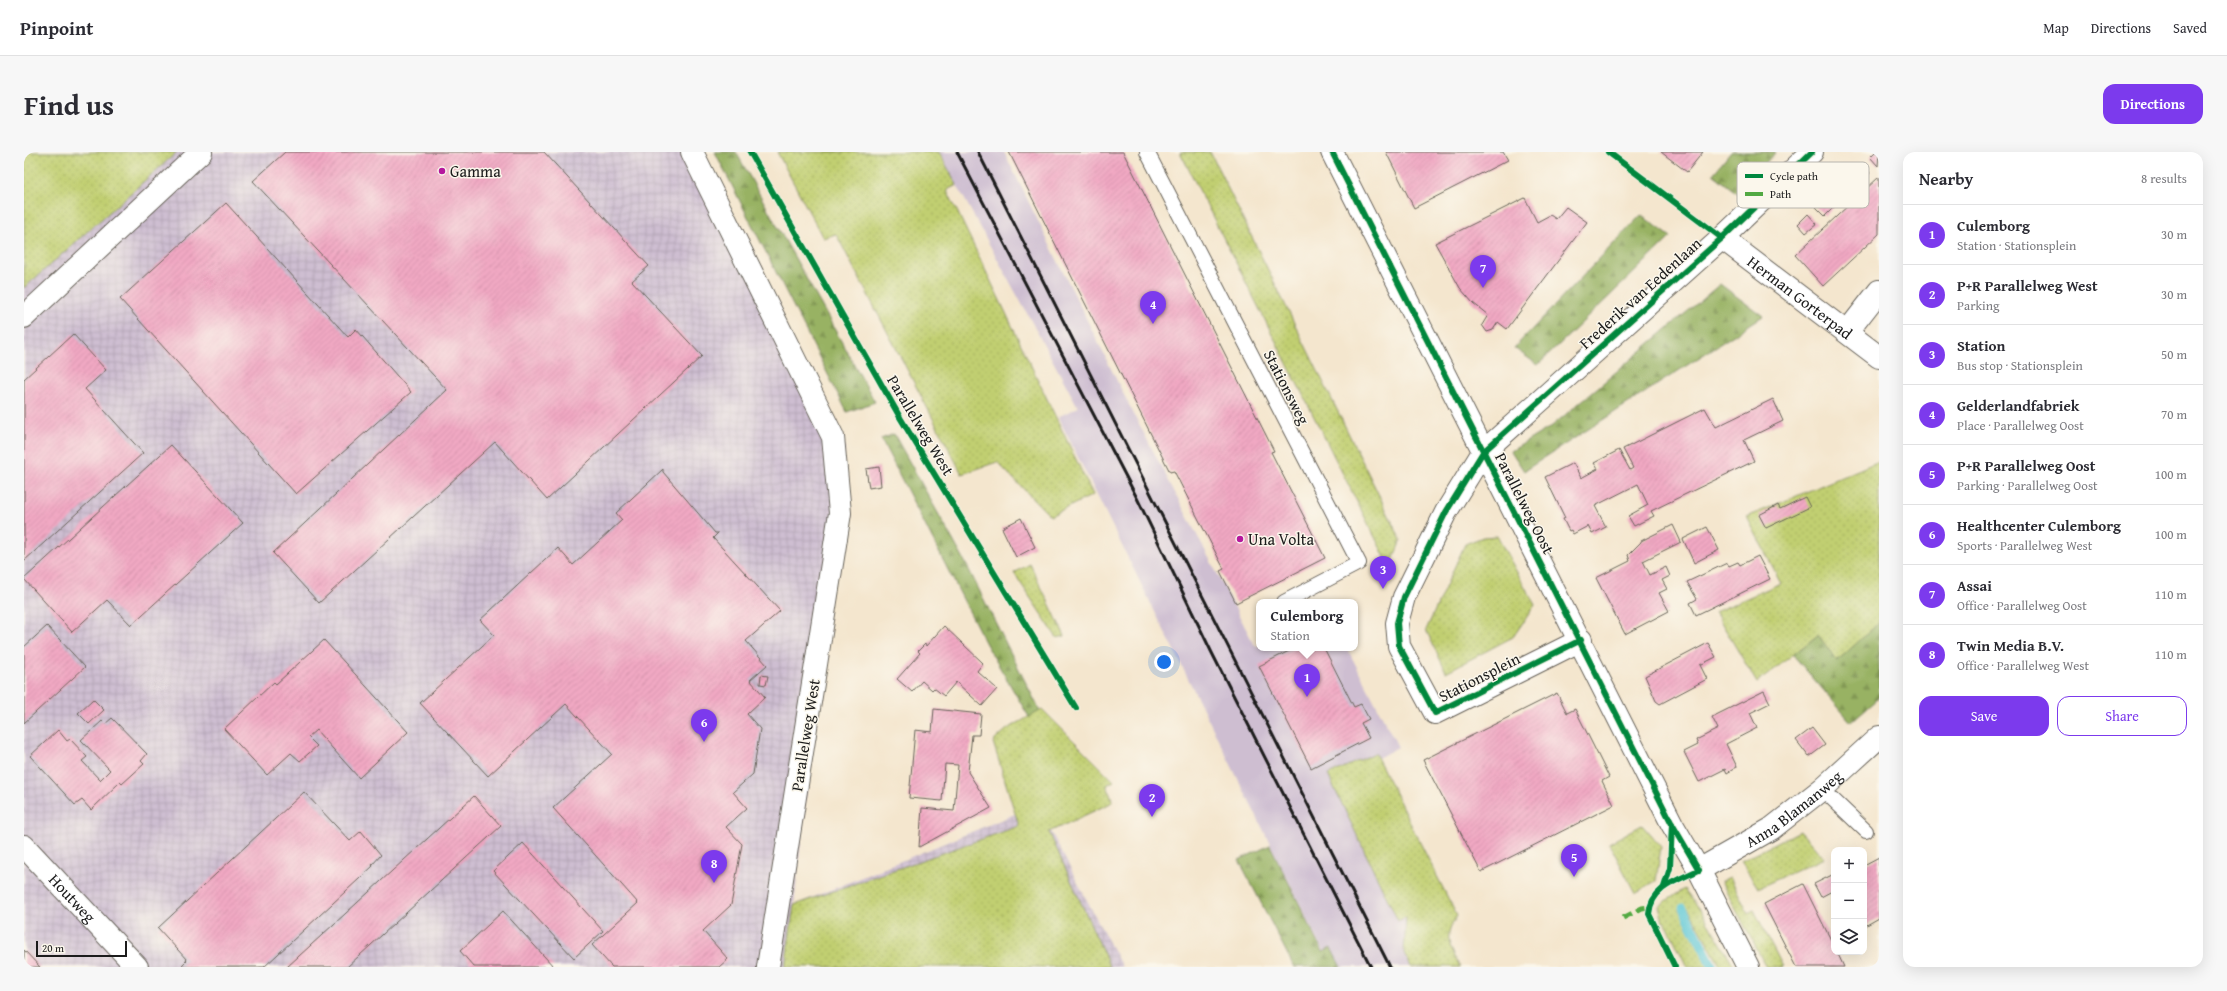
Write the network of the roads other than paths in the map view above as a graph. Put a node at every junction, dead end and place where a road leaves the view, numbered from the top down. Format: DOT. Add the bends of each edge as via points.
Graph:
graph roads {
  1 [pos="201,152"];
  2 [pos="692,152"];
  3 [pos="1147,152"];
  4 [pos="1332,152"];
  5 [pos="1812,152"];
  6 [pos="1802,162"];
  7 [pos="1753,208"];
  8 [pos="1722,238"];
  9 [pos="1879,291"];
  10 [pos="24,317"];
  11 [pos="1846,332"];
  12 [pos="1879,357"];
  13 [pos="1483,452"];
  14 [pos="1290,599"];
  15 [pos="1581,640"];
  16 [pos="1879,737"];
  17 [pos="1822,789"];
  18 [pos="1866,831"];
  19 [pos="24,846"];
  20 [pos="1699,870"];
  21 [pos="137,967"];
  22 [pos="768,967"];
  23 [pos="1748,967"];
  1 -- 10 [label="street"];
  2 -- 22 [label="street, Parallelweg West" via="833,437 840,513"];
  3 -- 14 [label="lane, Stationsweg" via="1359,563"];
  4 -- 13 [label="street, Parallelweg Oost"];
  5 -- 6 [label="street, Frederik van Eedenlaan"];
  7 -- 8 [label="street, Frederik van Eedenlaan"];
  8 -- 11 [label="street, Herman Gorterpad"];
  8 -- 13 [label="street, Frederik van Eedenlaan"];
  9 -- 11 [label="street"];
  11 -- 12 [label="street, Herman Gorterpad"];
  13 -- 15 [label="street, Parallelweg Oost"];
  13 -- 15 [label="street, Stationsplein" via="1446,512 1404,597 1397,623 1399,646 1435,714"];
  15 -- 20 [label="street, Parallelweg Oost" via="1672,824"];
  16 -- 17 [label="street, Anna Blamanweg"];
  17 -- 18 [label="lane"];
  17 -- 20 [label="street, Anna Blamanweg" via="1771,829"];
  19 -- 21 [label="street, Houtweg"];
  20 -- 23 [label="street, Parallelweg Oost"];
}
